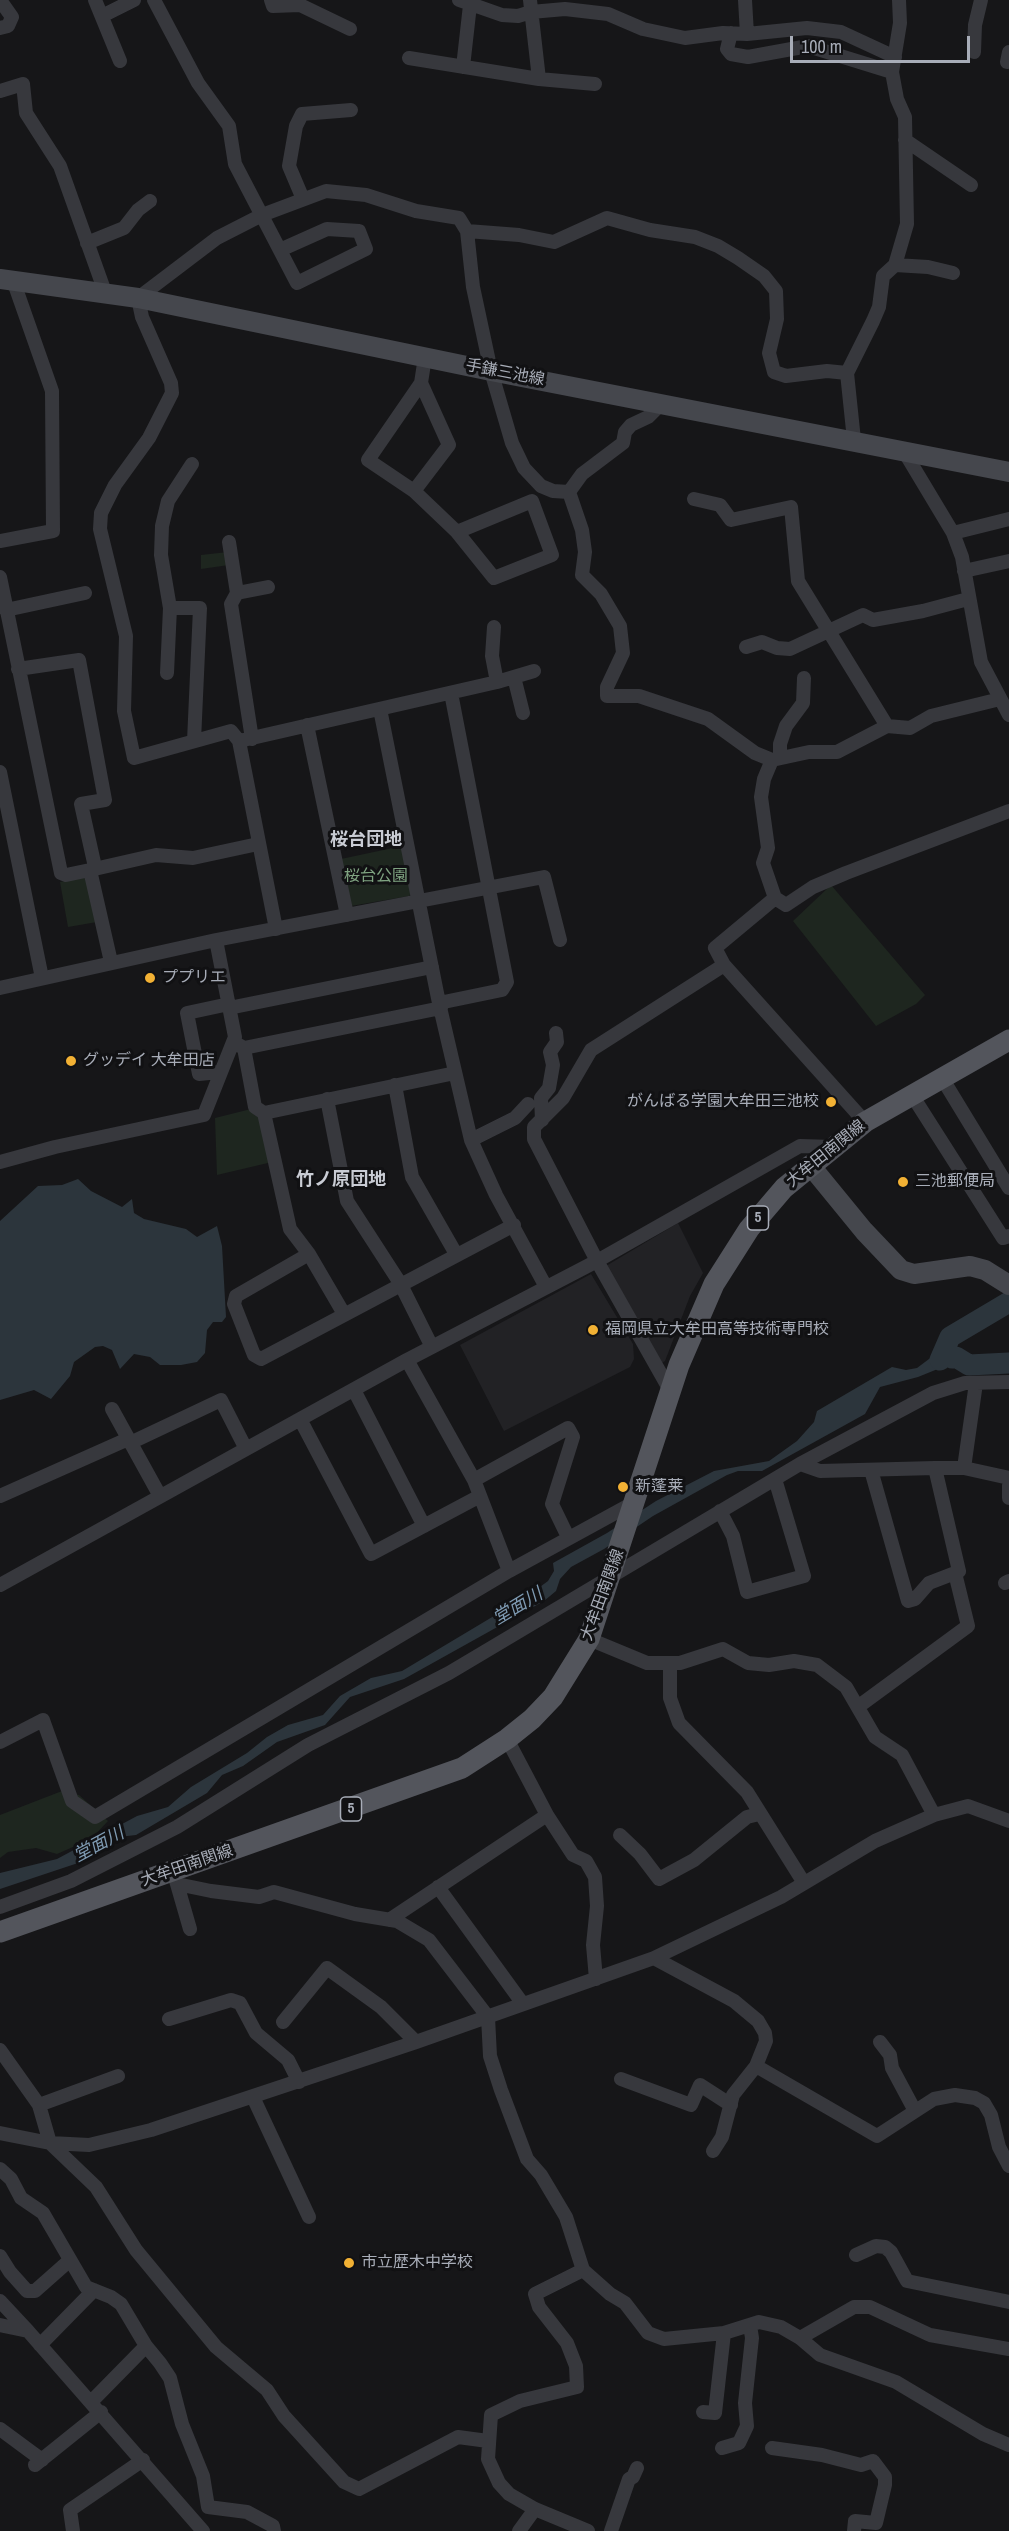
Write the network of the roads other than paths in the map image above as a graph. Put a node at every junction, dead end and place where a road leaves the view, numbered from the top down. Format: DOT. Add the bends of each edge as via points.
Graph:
graph roads {
  1 [pos="0,0"];
  2 [pos="94,0"];
  3 [pos="134,0"];
  4 [pos="154,0"];
  5 [pos="271,0"];
  6 [pos="745,0"];
  7 [pos="899,0"];
  8 [pos="981,0"];
  9 [pos="464,3"];
  10 [pos="531,6"];
  11 [pos="102,16"];
  12 [pos="0,28"];
  13 [pos="350,29"];
  14 [pos="731,33"];
  15 [pos="747,34"];
  16 [pos="974,52"];
  17 [pos="895,57"];
  18 [pos="409,58"];
  19 [pos="120,61"];
  20 [pos="463,67"];
  21 [pos="892,72"];
  22 [pos="539,79"];
  23 [pos="595,84"];
  24 [pos="0,91"];
  25 [pos="351,110"];
  26 [pos="905,140"];
  27 [pos="971,185"];
  28 [pos="303,199"];
  29 [pos="150,201"];
  30 [pos="262,214"];
  31 [pos="467,231"];
  32 [pos="87,243"];
  33 [pos="280,250"];
  34 [pos="895,265"];
  35 [pos="953,273"];
  36 [pos="7,280"];
  37 [pos="105,292"];
  38 [pos="138,298"];
  39 [pos="425,357"];
  40 [pos="491,371"];
  41 [pos="847,373"];
  42 [pos="421,383"];
  43 [pos="662,403"];
  44 [pos="854,440"];
  45 [pos="905,453"];
  46 [pos="192,464"];
  47 [pos="1009,472"];
  48 [pos="414,490"];
  49 [pos="569,492"];
  50 [pos="694,499"];
  51 [pos="1009,519"];
  52 [pos="457,532"];
  53 [pos="953,533"];
  54 [pos="0,542"];
  55 [pos="229,542"];
  56 [pos="1009,561"];
  57 [pos="964,571"];
  58 [pos="0,577"];
  59 [pos="268,587"];
  60 [pos="85,593"];
  61 [pos="237,593"];
  62 [pos="968,599"];
  63 [pos="170,609"];
  64 [pos="6,610"];
  65 [pos="494,627"];
  66 [pos="827,632"];
  67 [pos="746,647"];
  68 [pos="18,669"];
  69 [pos="534,671"];
  70 [pos="168,673"];
  71 [pos="514,677"];
  72 [pos="804,678"];
  73 [pos="497,682"];
  74 [pos="451,693"];
  75 [pos="1000,699"];
  76 [pos="380,709"];
  77 [pos="523,713"];
  78 [pos="1009,716"];
  79 [pos="307,725"];
  80 [pos="887,726"];
  81 [pos="245,740"];
  82 [pos="194,741"];
  83 [pos="776,759"];
  84 [pos="0,772"];
  85 [pos="1009,811"];
  86 [pos="258,844"];
  87 [pos="92,869"];
  88 [pos="487,887"];
  89 [pos="775,898"];
  90 [pos="419,900"];
  91 [pos="347,915"];
  92 [pos="276,929"];
  93 [pos="216,940"];
  94 [pos="560,940"];
  95 [pos="111,963"];
  96 [pos="724,965"];
  97 [pos="432,967"];
  98 [pos="42,978"];
  99 [pos="0,988"];
  100 [pos="440,1005"];
  101 [pos="229,1006"];
  102 [pos="556,1033"];
  103 [pos="1008,1042"];
  104 [pos="238,1045"];
  105 [pos="219,1072"];
  106 [pos="455,1073"];
  107 [pos="942,1078"];
  108 [pos="395,1085"];
  109 [pos="912,1095"];
  110 [pos="327,1099"];
  111 [pos="528,1104"];
  112 [pos="264,1113"];
  113 [pos="542,1119"];
  114 [pos="865,1122"];
  115 [pos="471,1140"];
  116 [pos="833,1146"];
  117 [pos="0,1162"];
  118 [pos="810,1165"];
  119 [pos="1009,1188"];
  120 [pos="514,1225"];
  121 [pos="1009,1236"];
  122 [pos="309,1254"];
  123 [pos="456,1254"];
  124 [pos="597,1261"];
  125 [pos="400,1283"];
  126 [pos="1006,1284"];
  127 [pos="546,1287"];
  128 [pos="344,1314"];
  129 [pos="432,1347"];
  130 [pos="407,1360"];
  131 [pos="1009,1382"];
  132 [pos="976,1383"];
  133 [pos="354,1390"];
  134 [pos="671,1392"];
  135 [pos="112,1408"];
  136 [pos="300,1419"];
  137 [pos="129,1441"];
  138 [pos="246,1449"];
  139 [pos="800,1464"];
  140 [pos="935,1468"];
  141 [pos="964,1468"];
  142 [pos="871,1470"];
  143 [pos="1009,1478"];
  144 [pos="775,1479"];
  145 [pos="474,1480"];
  146 [pos="1009,1485"];
  147 [pos="0,1496"];
  148 [pos="160,1496"];
  149 [pos="480,1496"];
  150 [pos="1009,1498"];
  151 [pos="637,1501"];
  152 [pos="720,1511"];
  153 [pos="424,1526"];
  154 [pos="568,1537"];
  155 [pos="509,1571"];
  156 [pos="613,1574"];
  157 [pos="955,1574"];
  158 [pos="1,1584"];
  159 [pos="589,1640"];
  160 [pos="670,1664"];
  161 [pos="859,1706"];
  162 [pos="507,1739"];
  163 [pos="0,1742"];
  164 [pos="759,1814"];
  165 [pos="547,1815"];
  166 [pos="934,1815"];
  167 [pos="1009,1821"];
  168 [pos="620,1835"];
  169 [pos="175,1877"];
  170 [pos="804,1883"];
  171 [pos="438,1887"];
  172 [pos="0,1907"];
  173 [pos="388,1920"];
  174 [pos="190,1929"];
  175 [pos="0,1932"];
  176 [pos="654,1958"];
  177 [pos="596,1979"];
  178 [pos="523,2004"];
  179 [pos="488,2017"];
  180 [pos="169,2019"];
  181 [pos="283,2022"];
  182 [pos="416,2042"];
  183 [pos="880,2042"];
  184 [pos="0,2050"];
  185 [pos="756,2066"];
  186 [pos="118,2076"];
  187 [pos="621,2079"];
  188 [pos="299,2082"];
  189 [pos="253,2097"];
  190 [pos="731,2104"];
  191 [pos="39,2105"];
  192 [pos="915,2111"];
  193 [pos="0,2133"];
  194 [pos="50,2142"];
  195 [pos="712,2151"];
  196 [pos="1009,2166"];
  197 [pos="0,2169"];
  198 [pos="309,2217"];
  199 [pos="856,2255"];
  200 [pos="0,2256"];
  201 [pos="70,2260"];
  202 [pos="583,2270"];
  203 [pos="94,2290"];
  204 [pos="0,2301"];
  205 [pos="1009,2302"];
  206 [pos="0,2325"];
  207 [pos="750,2325"];
  208 [pos="28,2331"];
  209 [pos="724,2333"];
  210 [pos="800,2338"];
  211 [pos="40,2344"];
  212 [pos="146,2346"];
  213 [pos="1009,2349"];
  214 [pos="96,2407"];
  215 [pos="703,2412"];
  216 [pos="0,2430"];
  217 [pos="488,2441"];
  218 [pos="1009,2445"];
  219 [pos="722,2448"];
  220 [pos="772,2448"];
  221 [pos="143,2460"];
  222 [pos="637,2468"];
  223 [pos="208,2507"];
  224 [pos="535,2510"];
  225 [pos="197,2527"];
  226 [pos="73,2531"];
  227 [pos="274,2531"];
  228 [pos="519,2531"];
  229 [pos="588,2531"];
  230 [pos="611,2531"];
  231 [pos="854,2531"];
  1 -- 12 [label="street" via="12,17 8,26"];
  2 -- 11 [label="street"];
  3 -- 11 [label="street"];
  4 -- 30 [label="street" via="198,83 229,126 235,164"];
  5 -- 13 [label="street" via="273,6 300,5"];
  6 -- 15 [label="street"];
  7 -- 17 [label="street"];
  8 -- 16 [label="street"];
  9 -- 10 [label="street" via="518,16"];
  9 -- 20 [label="street"];
  10 -- 14 [label="street" via="608,14 643,29 685,38"];
  10 -- 22 [label="street"];
  11 -- 19 [label="street"];
  14 -- 15 [label="street"];
  14 -- 21 [label="street" via="727,49 731,54 748,57 808,46"];
  15 -- 17 [label="street" via="807,28 841,32"];
  17 -- 21 [label="street"];
  18 -- 20 [label="street"];
  20 -- 22 [label="street"];
  21 -- 26 [label="street" via="905,117"];
  22 -- 23 [label="street"];
  24 -- 32 [label="street" via="23,84 26,113 60,166"];
  25 -- 28 [label="street" via="302,114 289,166"];
  26 -- 27 [label="street"];
  26 -- 34 [label="street" via="907,224"];
  28 -- 30 [label="street"];
  28 -- 31 [label="street" via="326,191 366,195 416,211 459,218"];
  29 -- 32 [label="street" via="124,228"];
  30 -- 33 [label="street"];
  30 -- 38 [label="street" via="217,238"];
  31 -- 40 [label="street" via="473,287"];
  31 -- 41 [label="street" via="554,242 607,218 695,237 738,258 764,276 776,291 777,319 769,353 774,372 786,376"];
  32 -- 37 [label="street"];
  33 -- 33 [label="street" via="297,283 366,249 358,231 327,229"];
  34 -- 35 [label="street"];
  34 -- 41 [label="street" via="883,276 879,307"];
  36 -- 37 [label="main road, 手鎌三池線"];
  36 -- 54 [label="street" via="52,391 54,531"];
  37 -- 38 [label="main road, 手鎌三池線"];
  38 -- 39 [label="main road, 手鎌三池線"];
  38 -- 82 [label="street" via="172,393 149,438 115,485 101,513 100,529 126,636 124,711 134,758"];
  39 -- 40 [label="main road, 手鎌三池線"];
  39 -- 42 [label="street"];
  40 -- 43 [label="main road, 手鎌三池線"];
  40 -- 49 [label="street" via="512,443 524,468 541,486"];
  41 -- 44 [label="street"];
  42 -- 48 [label="street" via="449,445"];
  42 -- 48 [label="street" via="368,460"];
  43 -- 44 [label="main road, 手鎌三池線"];
  43 -- 49 [label="street" via="648,417 632,424 622,443 582,474"];
  44 -- 45 [label="main road, 手鎌三池線"];
  45 -- 47 [label="main road, 手鎌三池線"];
  45 -- 53 [label="street"];
  46 -- 63 [label="street" via="168,501 162,526 161,555"];
  48 -- 52 [label="street"];
  49 -- 83 [label="street" via="582,530 582,575 601,594 623,635 623,653 607,687 607,696 639,696 708,719 755,753"];
  50 -- 66 [label="street" via="720,505 731,520 791,507 798,581"];
  51 -- 53 [label="street"];
  52 -- 52 [label="street" via="532,501 552,555 494,578"];
  53 -- 57 [label="street"];
  55 -- 61 [label="street"];
  56 -- 57 [label="street"];
  57 -- 62 [label="street"];
  58 -- 64 [label="street"];
  59 -- 61 [label="street"];
  60 -- 64 [label="street"];
  61 -- 81 [label="street" via="231,604"];
  62 -- 66 [label="street" via="873,620 863,615"];
  62 -- 75 [label="street" via="981,662"];
  63 -- 70 [label="street"];
  63 -- 82 [label="street" via="200,608"];
  64 -- 68 [label="street"];
  65 -- 73 [label="street" via="492,656"];
  66 -- 67 [label="street" via="790,649 762,642"];
  66 -- 80 [label="street"];
  68 -- 87 [label="street" via="61,873"];
  68 -- 87 [label="street" via="79,660 105,800 81,804"];
  69 -- 71 [label="street"];
  71 -- 73 [label="street"];
  71 -- 77 [label="street"];
  72 -- 83 [label="street" via="803,703 786,726"];
  73 -- 74 [label="street"];
  74 -- 76 [label="street"];
  74 -- 88 [label="street"];
  75 -- 78 [label="street"];
  75 -- 80 [label="street" via="931,716 910,728"];
  76 -- 79 [label="street"];
  76 -- 90 [label="street"];
  79 -- 81 [label="street"];
  79 -- 91 [label="street"];
  80 -- 83 [label="street" via="837,752 809,752"];
  81 -- 82 [label="street" via="231,731"];
  81 -- 86 [label="street"];
  83 -- 89 [label="street" via="764,779 761,797 768,848 763,863"];
  84 -- 98 [label="street"];
  85 -- 89 [label="street" via="846,873 786,905"];
  86 -- 87 [label="street" via="193,858 156,855"];
  86 -- 92 [label="street"];
  87 -- 95 [label="street"];
  88 -- 90 [label="street"];
  88 -- 94 [label="street" via="544,877"];
  88 -- 100 [label="street" via="507,982 502,990"];
  89 -- 96 [label="street" via="715,948"];
  90 -- 91 [label="street"];
  90 -- 97 [label="street"];
  91 -- 92 [label="street"];
  92 -- 93 [label="street"];
  93 -- 95 [label="street"];
  93 -- 101 [label="street"];
  95 -- 98 [label="street"];
  96 -- 113 [label="street" via="591,1050 563,1098"];
  96 -- 114 [label="street"];
  97 -- 100 [label="street"];
  97 -- 101 [label="street"];
  98 -- 99 [label="street"];
  100 -- 104 [label="street"];
  100 -- 106 [label="street"];
  101 -- 104 [label="street"];
  101 -- 105 [label="street" via="187,1013 199,1074"];
  102 -- 113 [label="street" via="550,1052 553,1065 549,1088 541,1098"];
  103 -- 107 [label="main road, 大牟田南関線 / 5"];
  104 -- 105 [label="street"];
  104 -- 112 [label="street" via="255,1107"];
  105 -- 117 [label="street" via="204,1115"];
  106 -- 108 [label="street"];
  106 -- 115 [label="street"];
  107 -- 109 [label="main road, 大牟田南関線 / 5"];
  107 -- 119 [label="street"];
  108 -- 110 [label="street"];
  108 -- 123 [label="street" via="412,1177"];
  109 -- 114 [label="main road, 大牟田南関線 / 5"];
  109 -- 121 [label="street" via="1003,1238"];
  110 -- 112 [label="street"];
  110 -- 125 [label="street" via="347,1201"];
  111 -- 115 [label="street" via="515,1118"];
  112 -- 122 [label="street" via="291,1228"];
  113 -- 124 [label="street" via="534,1127 534,1139"];
  114 -- 116 [label="main road, 大牟田南関線 / 5"];
  115 -- 120 [label="street"];
  116 -- 118 [label="main road, 大牟田南関線 / 5"];
  116 -- 124 [label="street" via="800,1146"];
  118 -- 126 [label="main road" via="901,1270 933,1273 959,1265 970,1266 985,1270"];
  118 -- 134 [label="main road, 大牟田南関線 / 5" via="749,1229 714,1284"];
  120 -- 123 [label="street"];
  120 -- 127 [label="street"];
  122 -- 128 [label="street"];
  122 -- 128 [label="street" via="236,1296 234,1304 256,1361"];
  123 -- 125 [label="street"];
  124 -- 127 [label="street"];
  124 -- 134 [label="street"];
  125 -- 128 [label="street"];
  125 -- 129 [label="street"];
  127 -- 129 [label="street"];
  129 -- 130 [label="street"];
  130 -- 133 [label="street"];
  130 -- 145 [label="street"];
  131 -- 132 [label="street"];
  132 -- 139 [label="street" via="933,1393"];
  132 -- 141 [label="street"];
  133 -- 136 [label="street"];
  133 -- 153 [label="street"];
  134 -- 151 [label="main road, 大牟田南関線 / 5"];
  135 -- 137 [label="street"];
  136 -- 138 [label="street"];
  136 -- 153 [label="street" via="371,1554"];
  137 -- 138 [label="street" via="221,1400"];
  137 -- 147 [label="street"];
  137 -- 148 [label="street"];
  138 -- 148 [label="street"];
  139 -- 142 [label="street" via="820,1471"];
  139 -- 144 [label="street"];
  140 -- 141 [label="street"];
  140 -- 142 [label="street"];
  140 -- 157 [label="street" via="959,1570"];
  141 -- 143 [label="street"];
  142 -- 157 [label="street" via="908,1601 915,1599 929,1583"];
  144 -- 152 [label="street"];
  144 -- 152 [label="street" via="804,1576 747,1592 733,1536"];
  145 -- 149 [label="street"];
  145 -- 154 [label="street" via="568,1428 573,1437 552,1504"];
  146 -- 150 [label="street"];
  148 -- 158 [label="street"];
  149 -- 153 [label="street"];
  149 -- 155 [label="street"];
  151 -- 154 [label="street"];
  151 -- 156 [label="main road, 大牟田南関線 / 5"];
  152 -- 156 [label="street"];
  154 -- 155 [label="street"];
  155 -- 163 [label="street" via="95,1817 72,1801 43,1720"];
  156 -- 159 [label="main road, 大牟田南関線 / 5"];
  156 -- 172 [label="street" via="449,1673 308,1745 177,1827 71,1881"];
  157 -- 161 [label="street" via="968,1626"];
  159 -- 160 [label="street" via="647,1663"];
  159 -- 162 [label="main road, 大牟田南関線 / 5" via="553,1697"];
  160 -- 161 [label="street" via="723,1649 748,1663 817,1665 846,1687"];
  160 -- 164 [label="street" via="670,1698 679,1723 747,1792"];
  161 -- 166 [label="street" via="875,1737 902,1755"];
  162 -- 165 [label="street"];
  162 -- 169 [label="main road, 大牟田南関線 / 5" via="462,1767"];
  164 -- 168 [label="street" via="747,1817 693,1860 659,1879"];
  164 -- 170 [label="street"];
  165 -- 171 [label="street"];
  165 -- 177 [label="street" via="573,1855 586,1861 595,1877"];
  166 -- 167 [label="street" via="968,1806"];
  166 -- 170 [label="street" via="875,1841"];
  169 -- 173 [label="street" via="212,1891 259,1897 274,1892"];
  169 -- 174 [label="street"];
  169 -- 175 [label="main road, 大牟田南関線 / 5"];
  170 -- 176 [label="street"];
  171 -- 173 [label="street"];
  171 -- 178 [label="street"];
  173 -- 179 [label="street" via="416,1930 429,1940"];
  176 -- 177 [label="street"];
  176 -- 185 [label="street" via="734,2001 758,2021 766,2041"];
  177 -- 178 [label="street"];
  178 -- 179 [label="street"];
  179 -- 182 [label="street"];
  179 -- 202 [label="street" via="490,2056 512,2120 527,2159 562,2210"];
  180 -- 188 [label="street" via="231,2000 240,2003 256,2033 288,2060"];
  181 -- 182 [label="street" via="327,1968 381,2007"];
  182 -- 188 [label="street"];
  183 -- 192 [label="street" via="890,2055 892,2068"];
  184 -- 191 [label="street"];
  185 -- 190 [label="street" via="733,2095"];
  185 -- 192 [label="street" via="877,2136"];
  186 -- 191 [label="street"];
  187 -- 190 [label="street" via="691,2105 700,2085"];
  188 -- 189 [label="street"];
  189 -- 194 [label="street" via="151,2130 89,2145"];
  189 -- 198 [label="street"];
  190 -- 195 [label="street" via="722,2137"];
  191 -- 194 [label="street"];
  192 -- 196 [label="street" via="934,2099 955,2095 984,2103"];
  193 -- 194 [label="street"];
  194 -- 217 [label="street" via="96,2187 136,2250 216,2347 267,2390 344,2482 359,2489 458,2437"];
  197 -- 201 [label="street" via="11,2179 21,2198 43,2213"];
  199 -- 205 [label="street" via="876,2246 885,2247 907,2281"];
  200 -- 201 [label="street" via="27,2291 35,2291"];
  201 -- 203 [label="street" via="86,2287"];
  202 -- 209 [label="street" via="625,2303 648,2333 664,2339"];
  202 -- 217 [label="street" via="535,2294 539,2307 567,2343 576,2366 577,2387 520,2401 491,2415"];
  203 -- 211 [label="street"];
  203 -- 212 [label="street" via="121,2304"];
  204 -- 208 [label="street"];
  206 -- 208 [label="street"];
  207 -- 209 [label="street"];
  207 -- 210 [label="street" via="759,2322 781,2327"];
  207 -- 219 [label="street" via="747,2426 739,2443"];
  208 -- 211 [label="street"];
  209 -- 215 [label="street" via="715,2413"];
  210 -- 213 [label="street" via="854,2307 870,2307 930,2335"];
  210 -- 218 [label="street" via="820,2355 896,2382 983,2434"];
  211 -- 214 [label="street"];
  212 -- 214 [label="street"];
  212 -- 223 [label="street" via="170,2378 182,2424 203,2476"];
  214 -- 216 [label="street" via="38,2463"];
  214 -- 221 [label="street"];
  217 -- 224 [label="street" via="488,2459 499,2483"];
  220 -- 231 [label="street" via="861,2465 873,2462 885,2477 876,2523 855,2521"];
  221 -- 225 [label="street"];
  221 -- 226 [label="street" via="70,2510"];
  222 -- 230 [label="street" via="629,2479"];
  223 -- 225 [label="street"];
  223 -- 227 [label="street" via="247,2512 273,2526"];
  224 -- 228 [label="street"];
  224 -- 229 [label="street"];
}
